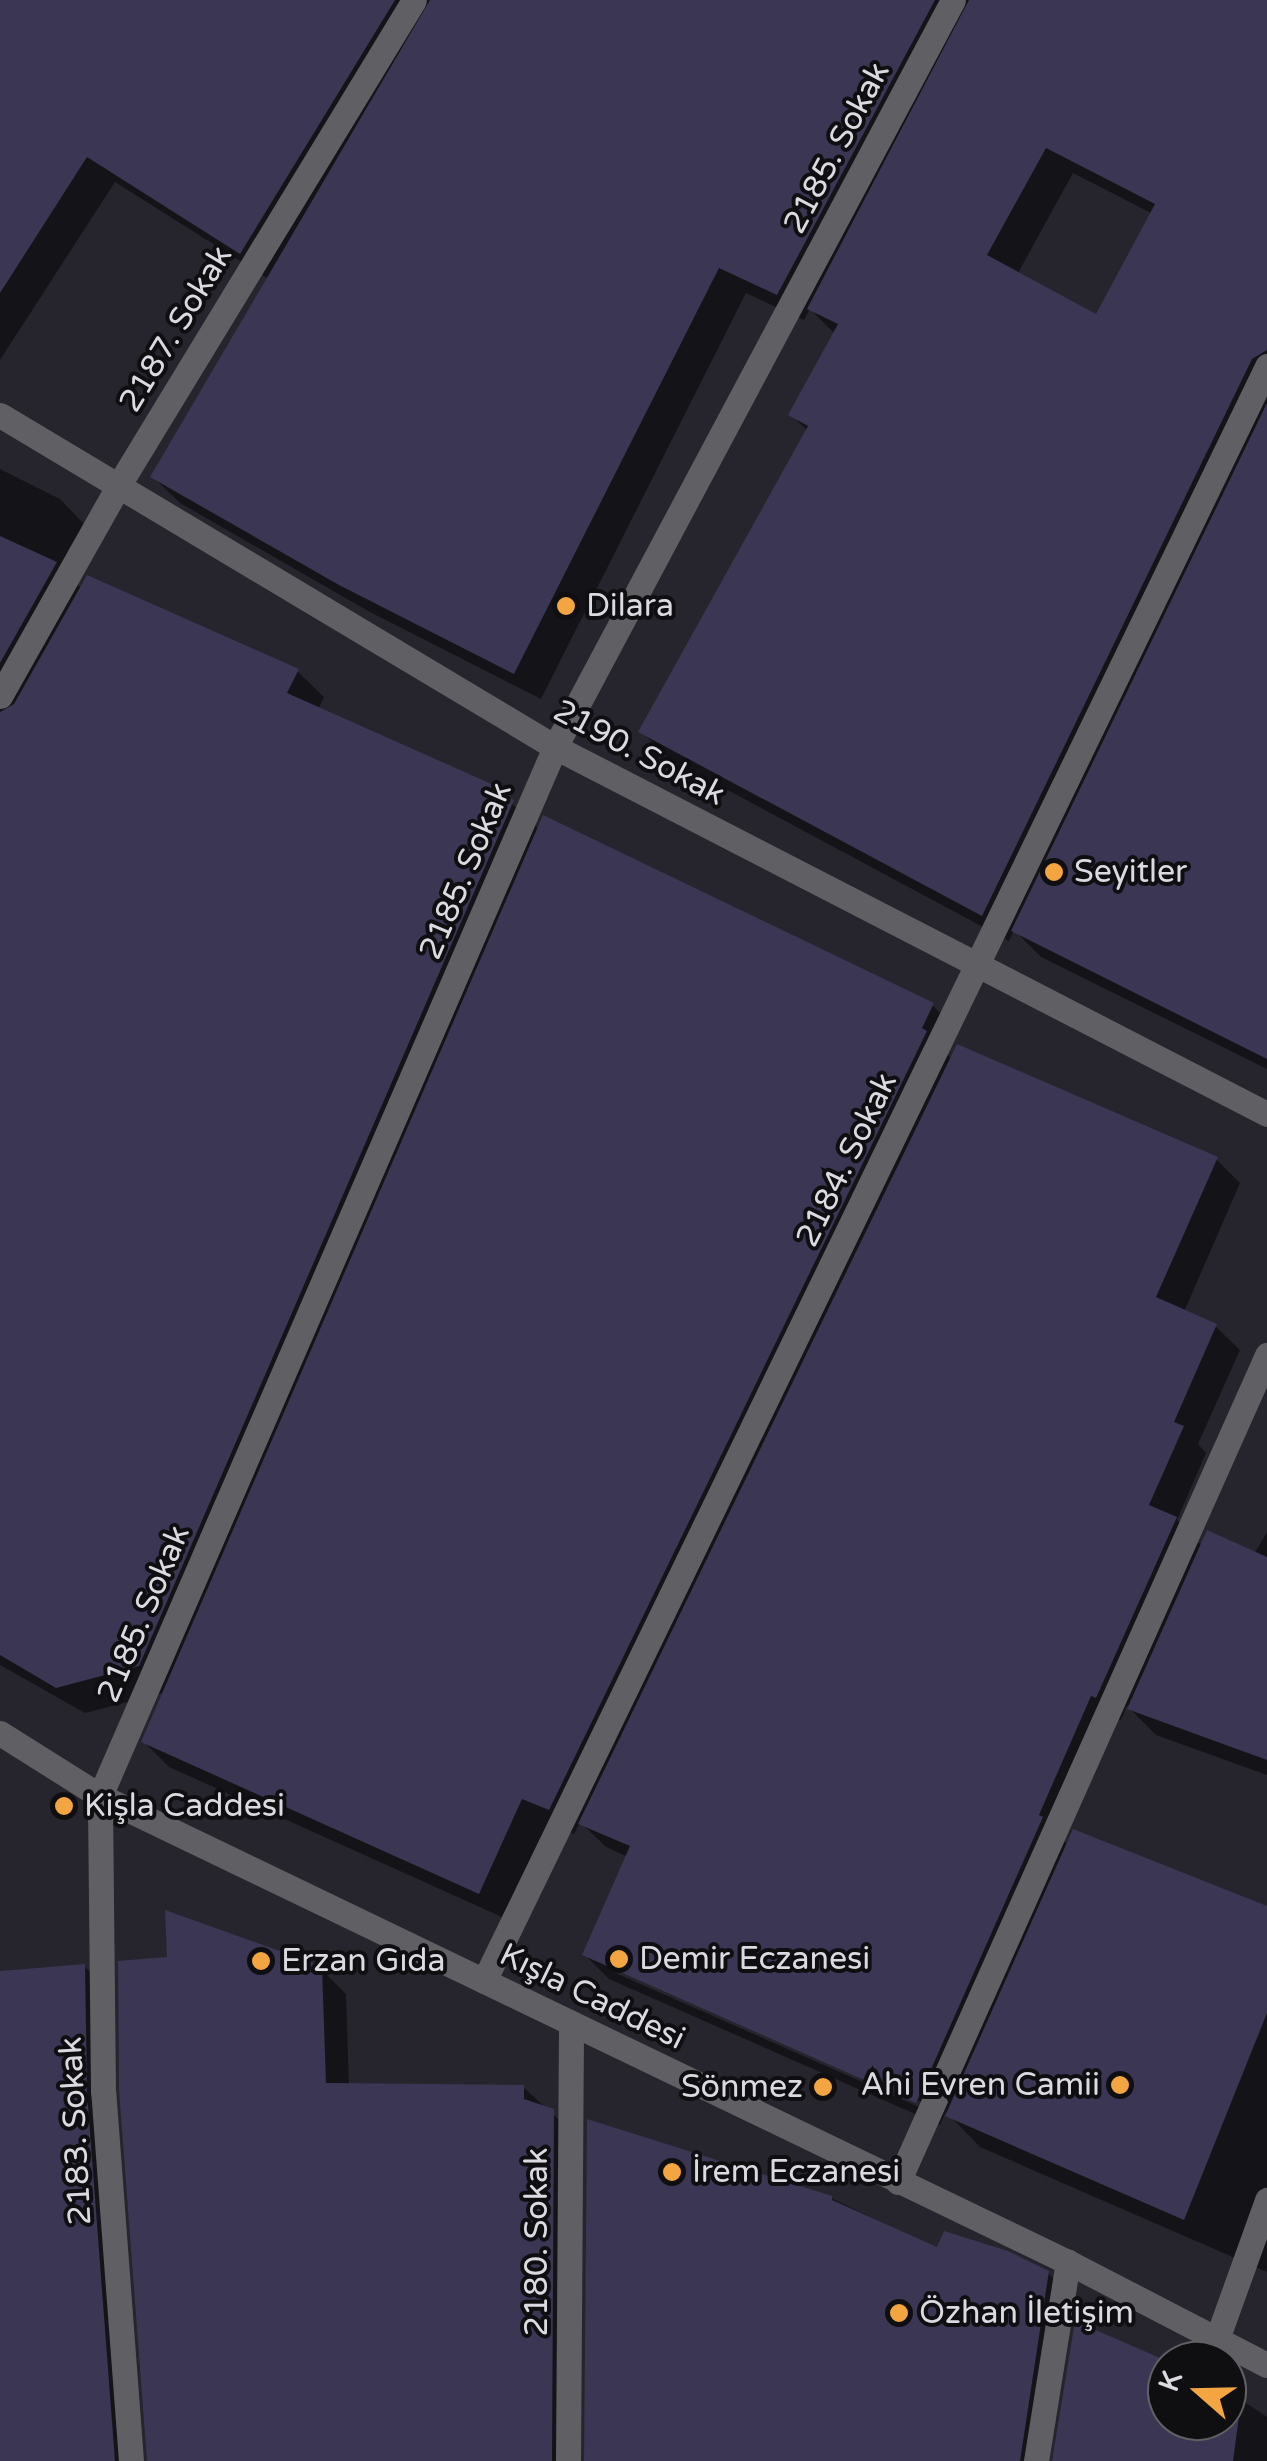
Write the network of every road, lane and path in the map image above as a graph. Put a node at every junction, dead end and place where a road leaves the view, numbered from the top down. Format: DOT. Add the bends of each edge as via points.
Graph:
graph roads {
  1 [pos="414,0"];
  2 [pos="953,0"];
  3 [pos="1267,366"];
  4 [pos="0,414"];
  5 [pos="120,482"];
  6 [pos="0,696"];
  7 [pos="555,748"];
  8 [pos="977,968"];
  9 [pos="1267,1114"];
  10 [pos="1267,1354"];
  11 [pos="0,1734"];
  12 [pos="100,1796"];
  13 [pos="484,1981"];
  14 [pos="571,2023"];
  15 [pos="898,2182"];
  16 [pos="1267,2200"];
  17 [pos="1068,2262"];
  18 [pos="1217,2339"];
  19 [pos="1267,2364"];
  20 [pos="131,2461"];
  21 [pos="568,2461"];
  22 [pos="1036,2461"];
  1 -- 5 [label="street, 2187. Sokak"];
  2 -- 7 [label="street, 2185. Sokak"];
  3 -- 8 [label="street, 2184. Sokak"];
  4 -- 5 [label="street, 2190. Sokak"];
  5 -- 6 [label="street, 2187. Sokak"];
  5 -- 7 [label="street, 2190. Sokak"];
  7 -- 8 [label="street, 2190. Sokak"];
  7 -- 12 [label="street, 2185. Sokak"];
  8 -- 9 [label="street, 2190. Sokak"];
  8 -- 13 [label="street, 2184. Sokak"];
  10 -- 15 [label="street"];
  11 -- 12 [label="street, Kışla Caddesi"];
  12 -- 13 [label="street, Kışla Caddesi"];
  12 -- 20 [label="street, 2183. Sokak" via="103,2091"];
  13 -- 14 [label="street, Kışla Caddesi"];
  14 -- 15 [label="street, Kışla Caddesi"];
  14 -- 21 [label="street, 2180. Sokak"];
  15 -- 17 [label="street, Kışla Caddesi"];
  16 -- 18 [label="street"];
  17 -- 18 [label="street, Kışla Caddesi"];
  17 -- 22 [label="street"];
  18 -- 19 [label="street, Kışla Caddesi"];
}
